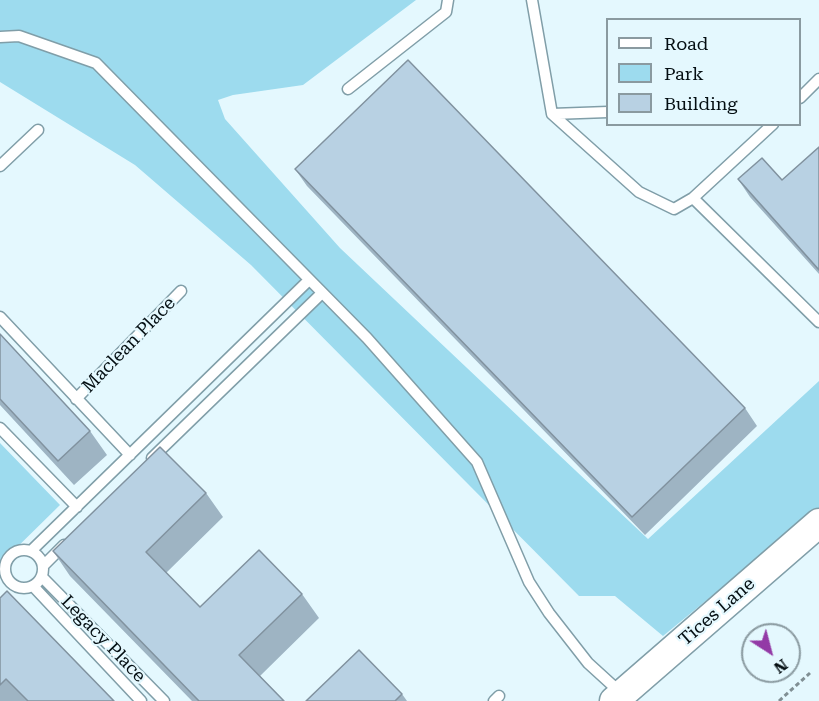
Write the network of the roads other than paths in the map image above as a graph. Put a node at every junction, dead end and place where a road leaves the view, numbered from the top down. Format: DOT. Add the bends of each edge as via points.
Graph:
graph roads {
  1 [pos="448,0"];
  2 [pos="532,0"];
  3 [pos="0,37"];
  4 [pos="819,79"];
  5 [pos="348,90"];
  6 [pos="801,98"];
  7 [pos="606,112"];
  8 [pos="552,114"];
  9 [pos="768,126"];
  10 [pos="38,130"];
  11 [pos="0,166"];
  12 [pos="693,198"];
  13 [pos="309,280"];
  14 [pos="181,291"];
  15 [pos="322,293"];
  16 [pos="1,319"];
  17 [pos="819,322"];
  18 [pos="76,399"];
  19 [pos="0,428"];
  20 [pos="149,436"];
  21 [pos="161,450"];
  22 [pos="130,454"];
  23 [pos="144,466"];
  24 [pos="77,507"];
  25 [pos="819,523"];
  26 [pos="76,532"];
  27 [pos="32,551"];
  28 [pos="42,571"];
  29 [pos="3,579"];
  30 [pos="33,586"];
  31 [pos="618,698"];
  32 [pos="141,701"];
  33 [pos="164,701"];
  1 -- 5 [label="lane" via="446,12"];
  2 -- 8 [label="lane"];
  3 -- 13 [label="lane" via="19,36 96,63"];
  4 -- 6 [label="lane"];
  7 -- 8 [label="lane"];
  8 -- 12 [label="lane" via="639,192 674,209"];
  9 -- 12 [label="lane"];
  10 -- 11 [label="lane"];
  12 -- 17 [label="lane"];
  13 -- 15 [label="lane"];
  13 -- 20 [label="lane"];
  14 -- 18 [label="lane, Maclean Place"];
  15 -- 21 [label="lane"];
  15 -- 31 [label="lane" via="477,462 529,582"];
  16 -- 18 [label="lane"];
  18 -- 22 [label="lane"];
  19 -- 24 [label="lane"];
  20 -- 21 [label="lane"];
  20 -- 22 [label="lane"];
  21 -- 23 [label="lane"];
  22 -- 24 [label="lane"];
  24 -- 27 [label="lane"];
  25 -- 31 [label="street, Tices Lane"];
  26 -- 28 [label="lane"];
  27 -- 28 [label="lane"];
  27 -- 29 [label="lane" via="20,551 9,558"];
  28 -- 30 [label="lane"];
  28 -- 33 [label="lane, Legacy Place"];
  29 -- 30 [label="lane" via="17,592"];
  30 -- 32 [label="lane, Legacy Place"];
}
